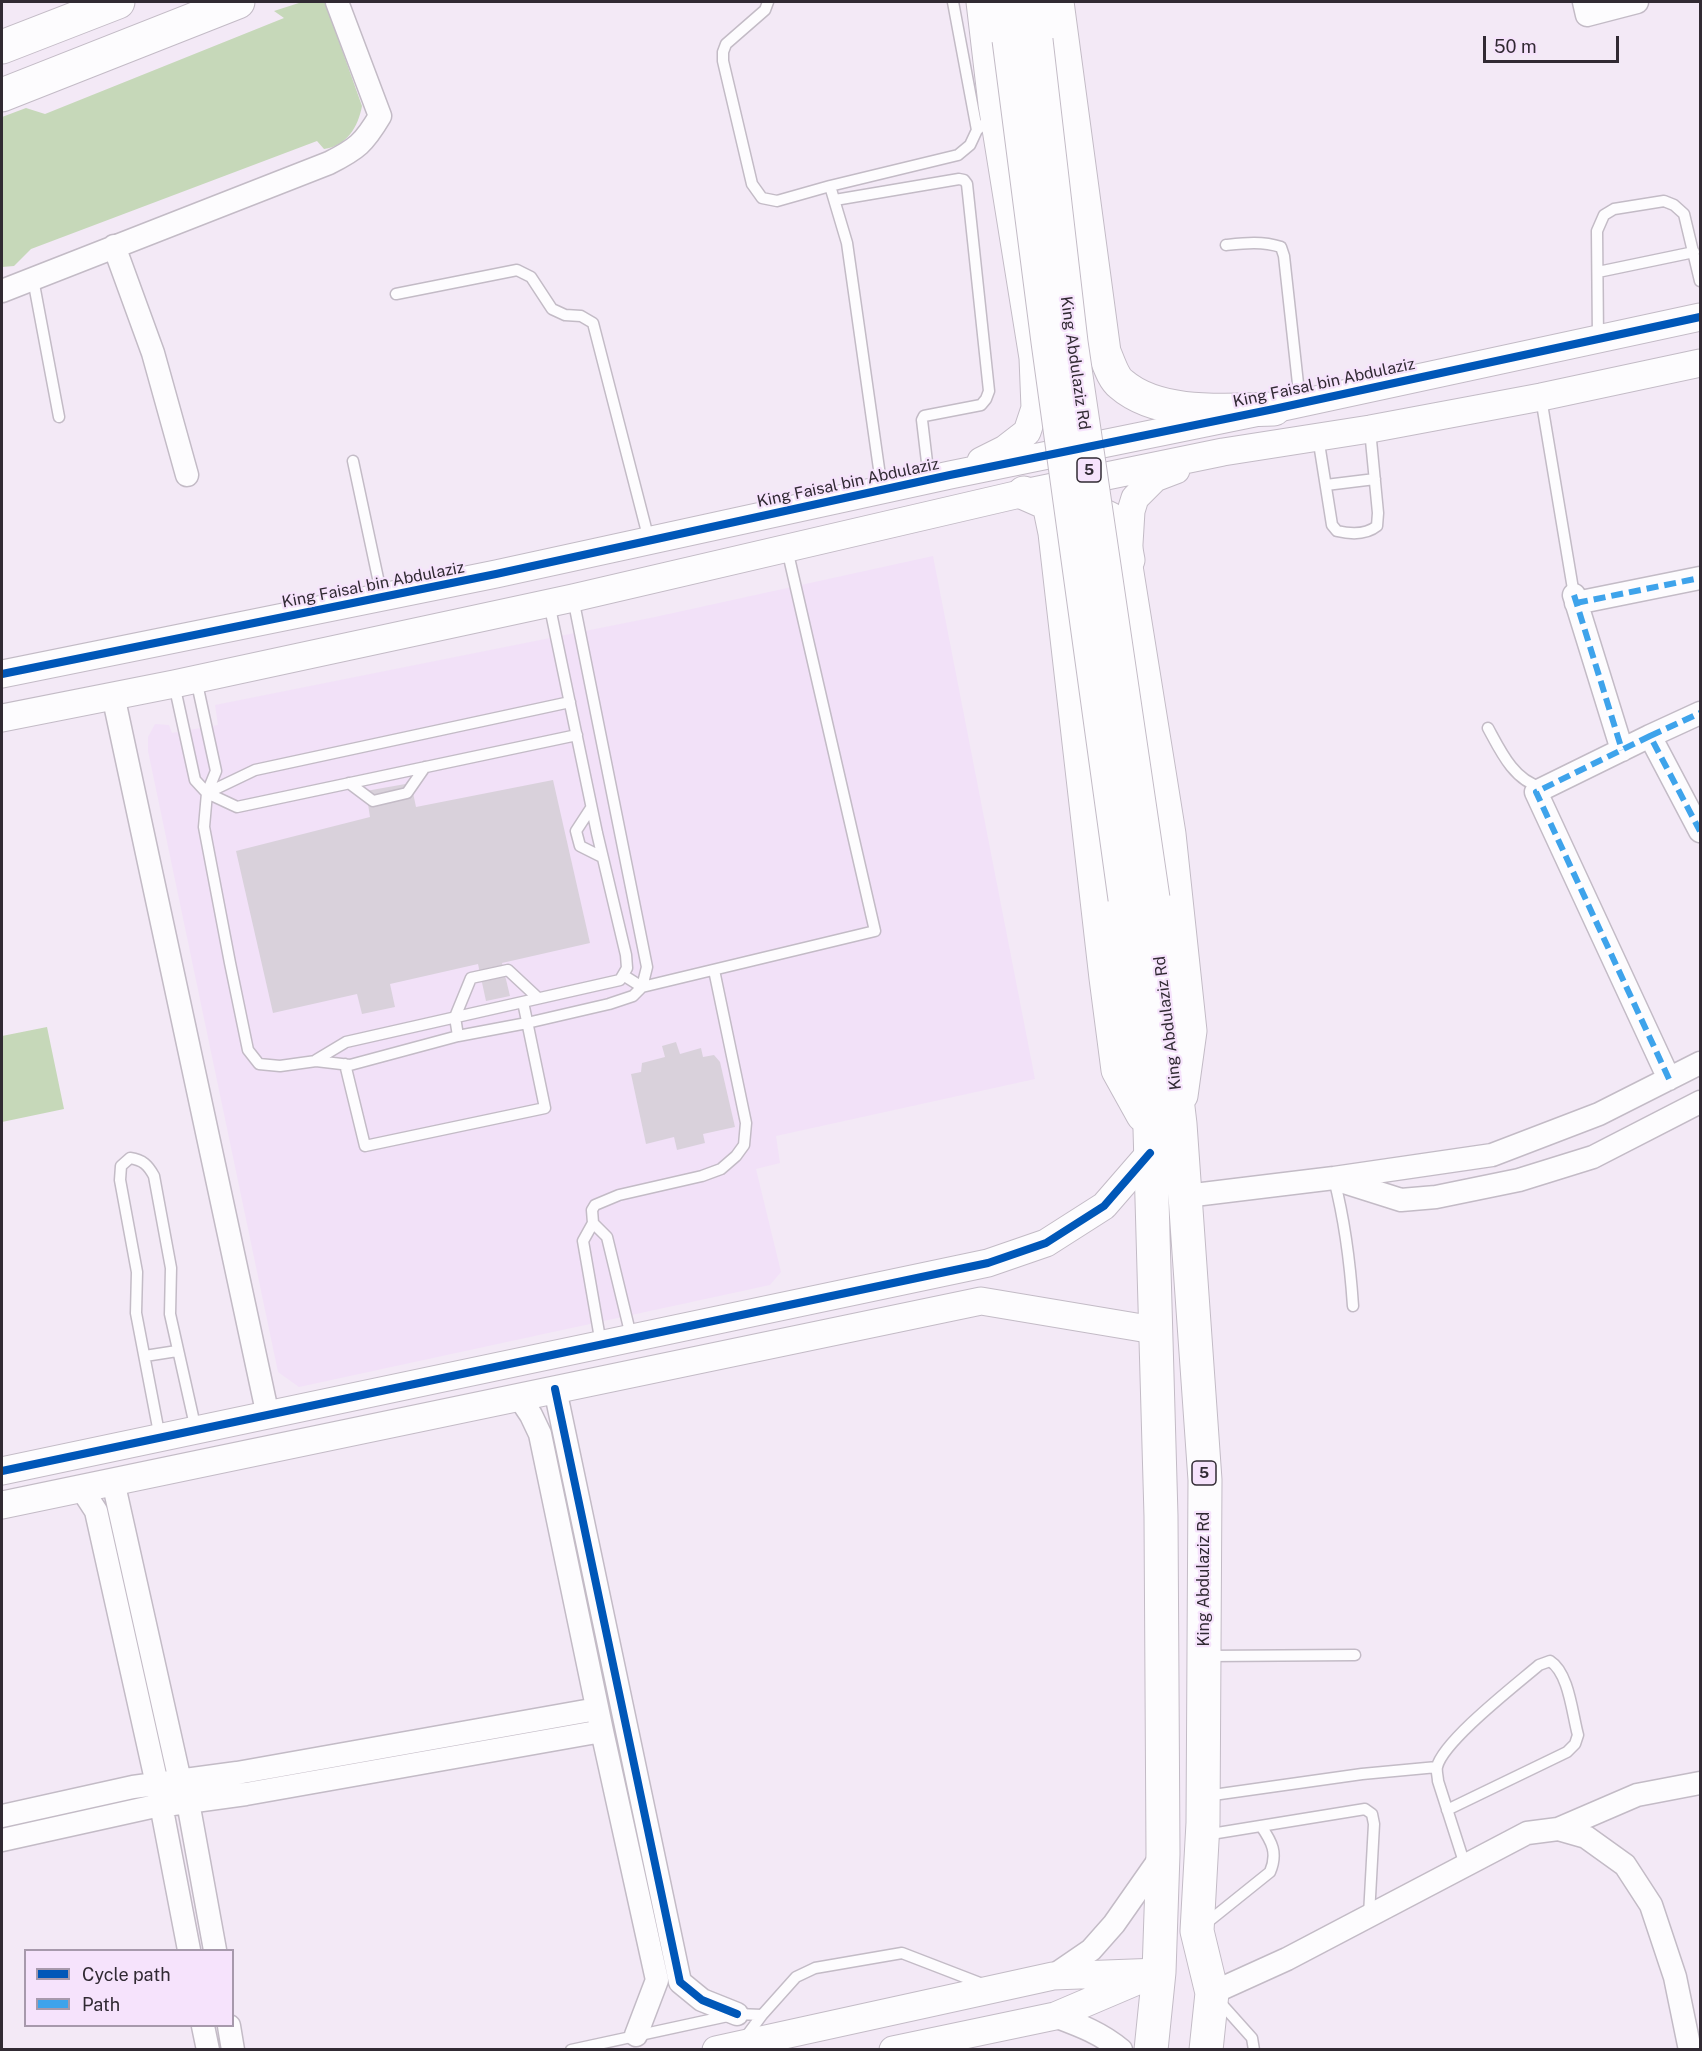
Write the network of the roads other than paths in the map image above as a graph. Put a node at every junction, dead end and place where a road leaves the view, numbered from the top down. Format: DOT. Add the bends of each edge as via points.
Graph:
graph roads {
  1 [pos="118,2"];
  2 [pos="238,2"];
  3 [pos="337,2"];
  4 [pos="768,2"];
  5 [pos="953,2"];
  6 [pos="980,2"];
  7 [pos="1004,2"];
  8 [pos="1032,2"];
  9 [pos="1057,2"];
  10 [pos="1584,2"];
  11 [pos="1637,2"];
  12 [pos="1022,40"];
  13 [pos="2,47"];
  14 [pos="2,95"];
  15 [pos="985,123"];
  16 [pos="830,186"];
  17 [pos="835,200"];
  18 [pos="1226,245"];
  19 [pos="114,246"];
  20 [pos="1694,252"];
  21 [pos="1598,272"];
  22 [pos="33,279"];
  23 [pos="1701,281"];
  24 [pos="2,291"];
  25 [pos="396,294"];
  26 [pos="1701,317"];
  27 [pos="1598,339"];
  28 [pos="1104,352"];
  29 [pos="1032,358"];
  30 [pos="1701,363"];
  31 [pos="1541,398"];
  32 [pos="1287,406"];
  33 [pos="59,417"];
  34 [pos="1370,429"];
  35 [pos="1318,437"];
  36 [pos="1223,452"];
  37 [pos="353,461"];
  38 [pos="187,475"];
  39 [pos="940,477"];
  40 [pos="1375,479"];
  41 [pos="1326,485"];
  42 [pos="882,490"];
  43 [pos="1024,493"];
  44 [pos="649,541"];
  45 [pos="787,549"];
  46 [pos="1128,560"];
  47 [pos="1058,565"];
  48 [pos="1701,578"];
  49 [pos="382,597"];
  50 [pos="1575,599"];
  51 [pos="561,600"];
  52 [pos="2,674"];
  53 [pos="185,681"];
  54 [pos="113,696"];
  55 [pos="570,702"];
  56 [pos="1701,713"];
  57 [pos="2,718"];
  58 [pos="1488,728"];
  59 [pos="577,735"];
  60 [pos="1650,736"];
  61 [pos="1622,750"];
  62 [pos="425,767"];
  63 [pos="349,783"];
  64 [pos="1545,788"];
  65 [pos="207,793"];
  66 [pos="591,808"];
  67 [pos="1701,831"];
  68 [pos="602,857"];
  69 [pos="714,970"];
  70 [pos="623,975"];
  71 [pos="642,987"];
  72 [pos="538,998"];
  73 [pos="523,1002"];
  74 [pos="455,1017"];
  75 [pos="527,1023"];
  76 [pos="459,1036"];
  77 [pos="316,1060"];
  78 [pos="1701,1063"];
  79 [pos="345,1064"];
  80 [pos="1669,1079"];
  81 [pos="1701,1102"];
  82 [pos="1160,1135"];
  83 [pos="1334,1178"];
  84 [pos="1186,1196"];
  85 [pos="592,1223"];
  86 [pos="1353,1306"];
  87 [pos="1154,1330"];
  88 [pos="632,1338"];
  89 [pos="601,1345"];
  90 [pos="177,1351"];
  91 [pos="145,1356"];
  92 [pos="555,1389"];
  93 [pos="519,1397"];
  94 [pos="268,1416"];
  95 [pos="196,1431"];
  96 [pos="160,1438"];
  97 [pos="2,1471"];
  98 [pos="113,1481"];
  99 [pos="81,1488"];
  100 [pos="2,1504"];
  101 [pos="1355,1655"];
  102 [pos="1204,1656"];
  103 [pos="599,1720"];
  104 [pos="1437,1767"];
  105 [pos="180,1781"];
  106 [pos="1701,1783"];
  107 [pos="159,1795"];
  108 [pos="1203,1797"];
  109 [pos="188,1802"];
  110 [pos="1447,1810"];
  111 [pos="2,1816"];
  112 [pos="1261,1826"];
  113 [pos="1558,1829"];
  114 [pos="1202,1836"];
  115 [pos="2,1840"];
  116 [pos="1163,1854"];
  117 [pos="1465,1865"];
  118 [pos="1369,1916"];
  119 [pos="1197,1931"];
  120 [pos="189,1949"];
  121 [pos="215,1949"];
  122 [pos="1159,1972"];
  123 [pos="1053,1976"];
  124 [pos="994,1989"];
  125 [pos="1212,1993"];
  126 [pos="737,2014"];
  127 [pos="762,2015"];
  128 [pos="1055,2016"];
  129 [pos="203,2027"];
  130 [pos="229,2027"];
  131 [pos="636,2035"];
  132 [pos="729,2047"];
  133 [pos="208,2049"];
  134 [pos="233,2049"];
  135 [pos="571,2049"];
  136 [pos="893,2049"];
  137 [pos="1120,2049"];
  138 [pos="1151,2049"];
  139 [pos="1206,2049"];
  140 [pos="1254,2049"];
  141 [pos="1690,2049"];
  1 -- 13 [label="main road"];
  2 -- 14 [label="main road"];
  3 -- 19 [label="street" via="380,116 368,136 354,150 329,163"];
  4 -- 16 [label="lane" via="765,10 736,34 723,52 752,184 762,198 777,201"];
  5 -- 15 [label="lane"];
  6 -- 15 [label="street"];
  7 -- 12 [label="main road, King Abdulaziz Rd / 5"];
  8 -- 12 [label="main road, King Abdulaziz Rd / 5"];
  9 -- 28 [label="main road"];
  10 -- 11 [label="street" via="1587,15"];
  12 -- 82 [label="main road, King Abdulaziz Rd / 5, bridge" via="1049,353 1139,898"];
  15 -- 16 [label="lane" via="958,155"];
  15 -- 29 [label="street"];
  16 -- 17 [label="lane"];
  17 -- 39 [label="lane" via="960,179 967,184 989,391 981,405 924,416"];
  17 -- 42 [label="lane" via="847,243"];
  18 -- 32 [label="lane" via="1252,242 1281,247"];
  19 -- 22 [label="street"];
  19 -- 38 [label="street" via="153,353"];
  20 -- 21 [label="lane"];
  20 -- 21 [label="lane" via="1684,214 1674,204 1664,201 1614,209 1604,215 1597,231"];
  20 -- 23 [label="lane"];
  21 -- 27 [label="lane"];
  22 -- 24 [label="street"];
  22 -- 33 [label="lane"];
  25 -- 44 [label="lane" via="518,270 531,277 552,309 593,323"];
  26 -- 27 [label="street, King Faisal bin Abdulaziz"];
  27 -- 32 [label="street, King Faisal bin Abdulaziz"];
  28 -- 29 [label="main road" via="1099,381 1088,392 1065,396 1046,387"];
  28 -- 32 [label="main road" via="1119,384 1144,398 1178,408"];
  29 -- 39 [label="street" via="1035,408 1027,432 1005,449"];
  30 -- 31 [label="street"];
  31 -- 34 [label="street"];
  31 -- 50 [label="lane"];
  32 -- 39 [label="street, King Faisal bin Abdulaziz"];
  34 -- 35 [label="street"];
  34 -- 40 [label="lane"];
  35 -- 36 [label="street"];
  35 -- 41 [label="lane"];
  36 -- 43 [label="street"];
  36 -- 46 [label="street" via="1155,478 1135,498"];
  37 -- 49 [label="lane"];
  39 -- 42 [label="street, King Faisal bin Abdulaziz"];
  40 -- 41 [label="lane"];
  40 -- 41 [label="lane" via="1377,526 1349,534 1332,525"];
  42 -- 44 [label="street, King Faisal bin Abdulaziz"];
  43 -- 45 [label="street"];
  43 -- 47 [label="main road" via="1049,504"];
  44 -- 49 [label="street, King Faisal bin Abdulaziz"];
  45 -- 51 [label="street"];
  45 -- 69 [label="lane" via="875,931"];
  46 -- 47 [label="main road" via="1121,532 1109,517 1084,515 1065,531"];
  46 -- 82 [label="street" via="1172,834 1192,1031"];
  47 -- 82 [label="main road" via="1118,1070"];
  48 -- 50 [label="street"];
  49 -- 52 [label="street, King Faisal bin Abdulaziz"];
  50 -- 61 [label="street"];
  51 -- 53 [label="street"];
  51 -- 55 [label="lane"];
  51 -- 71 [label="lane" via="647,967"];
  53 -- 54 [label="street"];
  53 -- 65 [label="lane" via="195,780"];
  53 -- 65 [label="lane" via="216,771"];
  54 -- 57 [label="street"];
  54 -- 94 [label="street"];
  55 -- 59 [label="lane"];
  55 -- 65 [label="lane" via="255,770"];
  56 -- 60 [label="street"];
  58 -- 64 [label="lane" via="1517,773 1532,785"];
  59 -- 62 [label="lane"];
  59 -- 66 [label="lane"];
  60 -- 61 [label="street"];
  60 -- 67 [label="street"];
  61 -- 64 [label="street"];
  62 -- 63 [label="lane"];
  62 -- 63 [label="lane" via="407,794 385,799 373,801"];
  63 -- 65 [label="lane" via="237,807"];
  64 -- 80 [label="street" via="1536,792"];
  65 -- 77 [label="lane" via="204,826 248,1050 259,1064 280,1066"];
  66 -- 68 [label="lane"];
  66 -- 68 [label="lane" via="576,831 580,846"];
  68 -- 70 [label="lane" via="626,955"];
  69 -- 71 [label="lane"];
  69 -- 85 [label="lane" via="746,1123 744,1145 721,1169 600,1202 592,1210"];
  70 -- 71 [label="lane"];
  70 -- 72 [label="lane" via="620,980"];
  71 -- 75 [label="lane" via="633,996 609,1004"];
  72 -- 73 [label="lane"];
  72 -- 74 [label="lane" via="508,970 471,978"];
  73 -- 74 [label="lane"];
  73 -- 75 [label="lane"];
  74 -- 76 [label="lane"];
  74 -- 77 [label="lane" via="346,1042"];
  75 -- 76 [label="lane"];
  75 -- 79 [label="lane" via="545,1108 365,1146"];
  76 -- 79 [label="lane"];
  77 -- 79 [label="lane"];
  78 -- 80 [label="street"];
  80 -- 83 [label="street" via="1599,1114 1492,1155"];
  81 -- 83 [label="street" via="1593,1157 1519,1180 1401,1200"];
  82 -- 84 [label="main road, King Abdulaziz Rd / 5"];
  82 -- 87 [label="main road, King Abdulaziz Rd / 5"];
  82 -- 88 [label="street" via="1104,1206 1046,1243 988,1263"];
  83 -- 84 [label="street"];
  83 -- 86 [label="lane" via="1348,1246"];
  84 -- 102 [label="main road, King Abdulaziz Rd / 5" via="1204,1480"];
  85 -- 88 [label="lane" via="607,1237"];
  85 -- 89 [label="lane" via="583,1241"];
  87 -- 92 [label="street" via="981,1301"];
  87 -- 116 [label="main road, King Abdulaziz Rd / 5" via="1161,1516"];
  88 -- 89 [label="street"];
  89 -- 94 [label="street"];
  90 -- 91 [label="lane"];
  90 -- 91 [label="lane" via="170,1314 171,1268 154,1176 141,1160 130,1158 121,1166 120,1180"];
  90 -- 95 [label="lane"];
  91 -- 96 [label="lane"];
  92 -- 93 [label="street"];
  92 -- 126 [label="street" via="680,1982 702,2000"];
  93 -- 98 [label="street"];
  93 -- 103 [label="street" via="540,1434"];
  94 -- 95 [label="street"];
  95 -- 96 [label="street"];
  96 -- 97 [label="street"];
  98 -- 99 [label="street"];
  98 -- 105 [label="street"];
  99 -- 100 [label="street"];
  99 -- 107 [label="street" via="96,1511"];
  101 -- 102 [label="lane"];
  102 -- 108 [label="main road, King Abdulaziz Rd / 5"];
  103 -- 105 [label="street"];
  103 -- 109 [label="street" via="246,1794"];
  103 -- 131 [label="street" via="657,1980"];
  104 -- 108 [label="lane"];
  104 -- 110 [label="lane"];
  104 -- 110 [label="lane" via="1465,1729 1539,1665 1550,1661 1557,1666 1563,1675 1578,1735 1575,1744 1567,1752"];
  105 -- 107 [label="street"];
  105 -- 109 [label="street"];
  106 -- 113 [label="street" via="1637,1796"];
  107 -- 109 [label="street"];
  107 -- 111 [label="street" via="133,1787"];
  107 -- 115 [label="street"];
  107 -- 120 [label="street"];
  108 -- 114 [label="main road, King Abdulaziz Rd / 5"];
  109 -- 121 [label="street"];
  110 -- 117 [label="lane"];
  112 -- 114 [label="lane"];
  112 -- 118 [label="lane" via="1365,1809 1372,1814"];
  112 -- 119 [label="lane" via="1274,1850 1270,1872"];
  113 -- 117 [label="street" via="1527,1833"];
  113 -- 141 [label="street" via="1586,1837 1625,1865 1651,1905 1676,1977"];
  114 -- 119 [label="main road, King Abdulaziz Rd / 5"];
  116 -- 122 [label="main road, King Abdulaziz Rd / 5"];
  116 -- 123 [label="street" via="1091,1950"];
  117 -- 118 [label="street"];
  118 -- 125 [label="street"];
  119 -- 125 [label="main road, King Abdulaziz Rd / 5"];
  122 -- 123 [label="street"];
  122 -- 128 [label="street"];
  122 -- 138 [label="main road, King Abdulaziz Rd / 5"];
  123 -- 124 [label="street"];
  124 -- 127 [label="lane" via="902,1953 814,1968 796,1977"];
  124 -- 132 [label="street"];
  125 -- 139 [label="main road, King Abdulaziz Rd / 5"];
  125 -- 140 [label="lane" via="1246,2029"];
  126 -- 127 [label="lane"];
  126 -- 131 [label="lane"];
  127 -- 132 [label="lane"];
  128 -- 136 [label="street"];
  128 -- 137 [label="street" via="1090,2029"];
  129 -- 133 [label="street"];
  130 -- 134 [label="street"];
  131 -- 135 [label="lane"];
}
